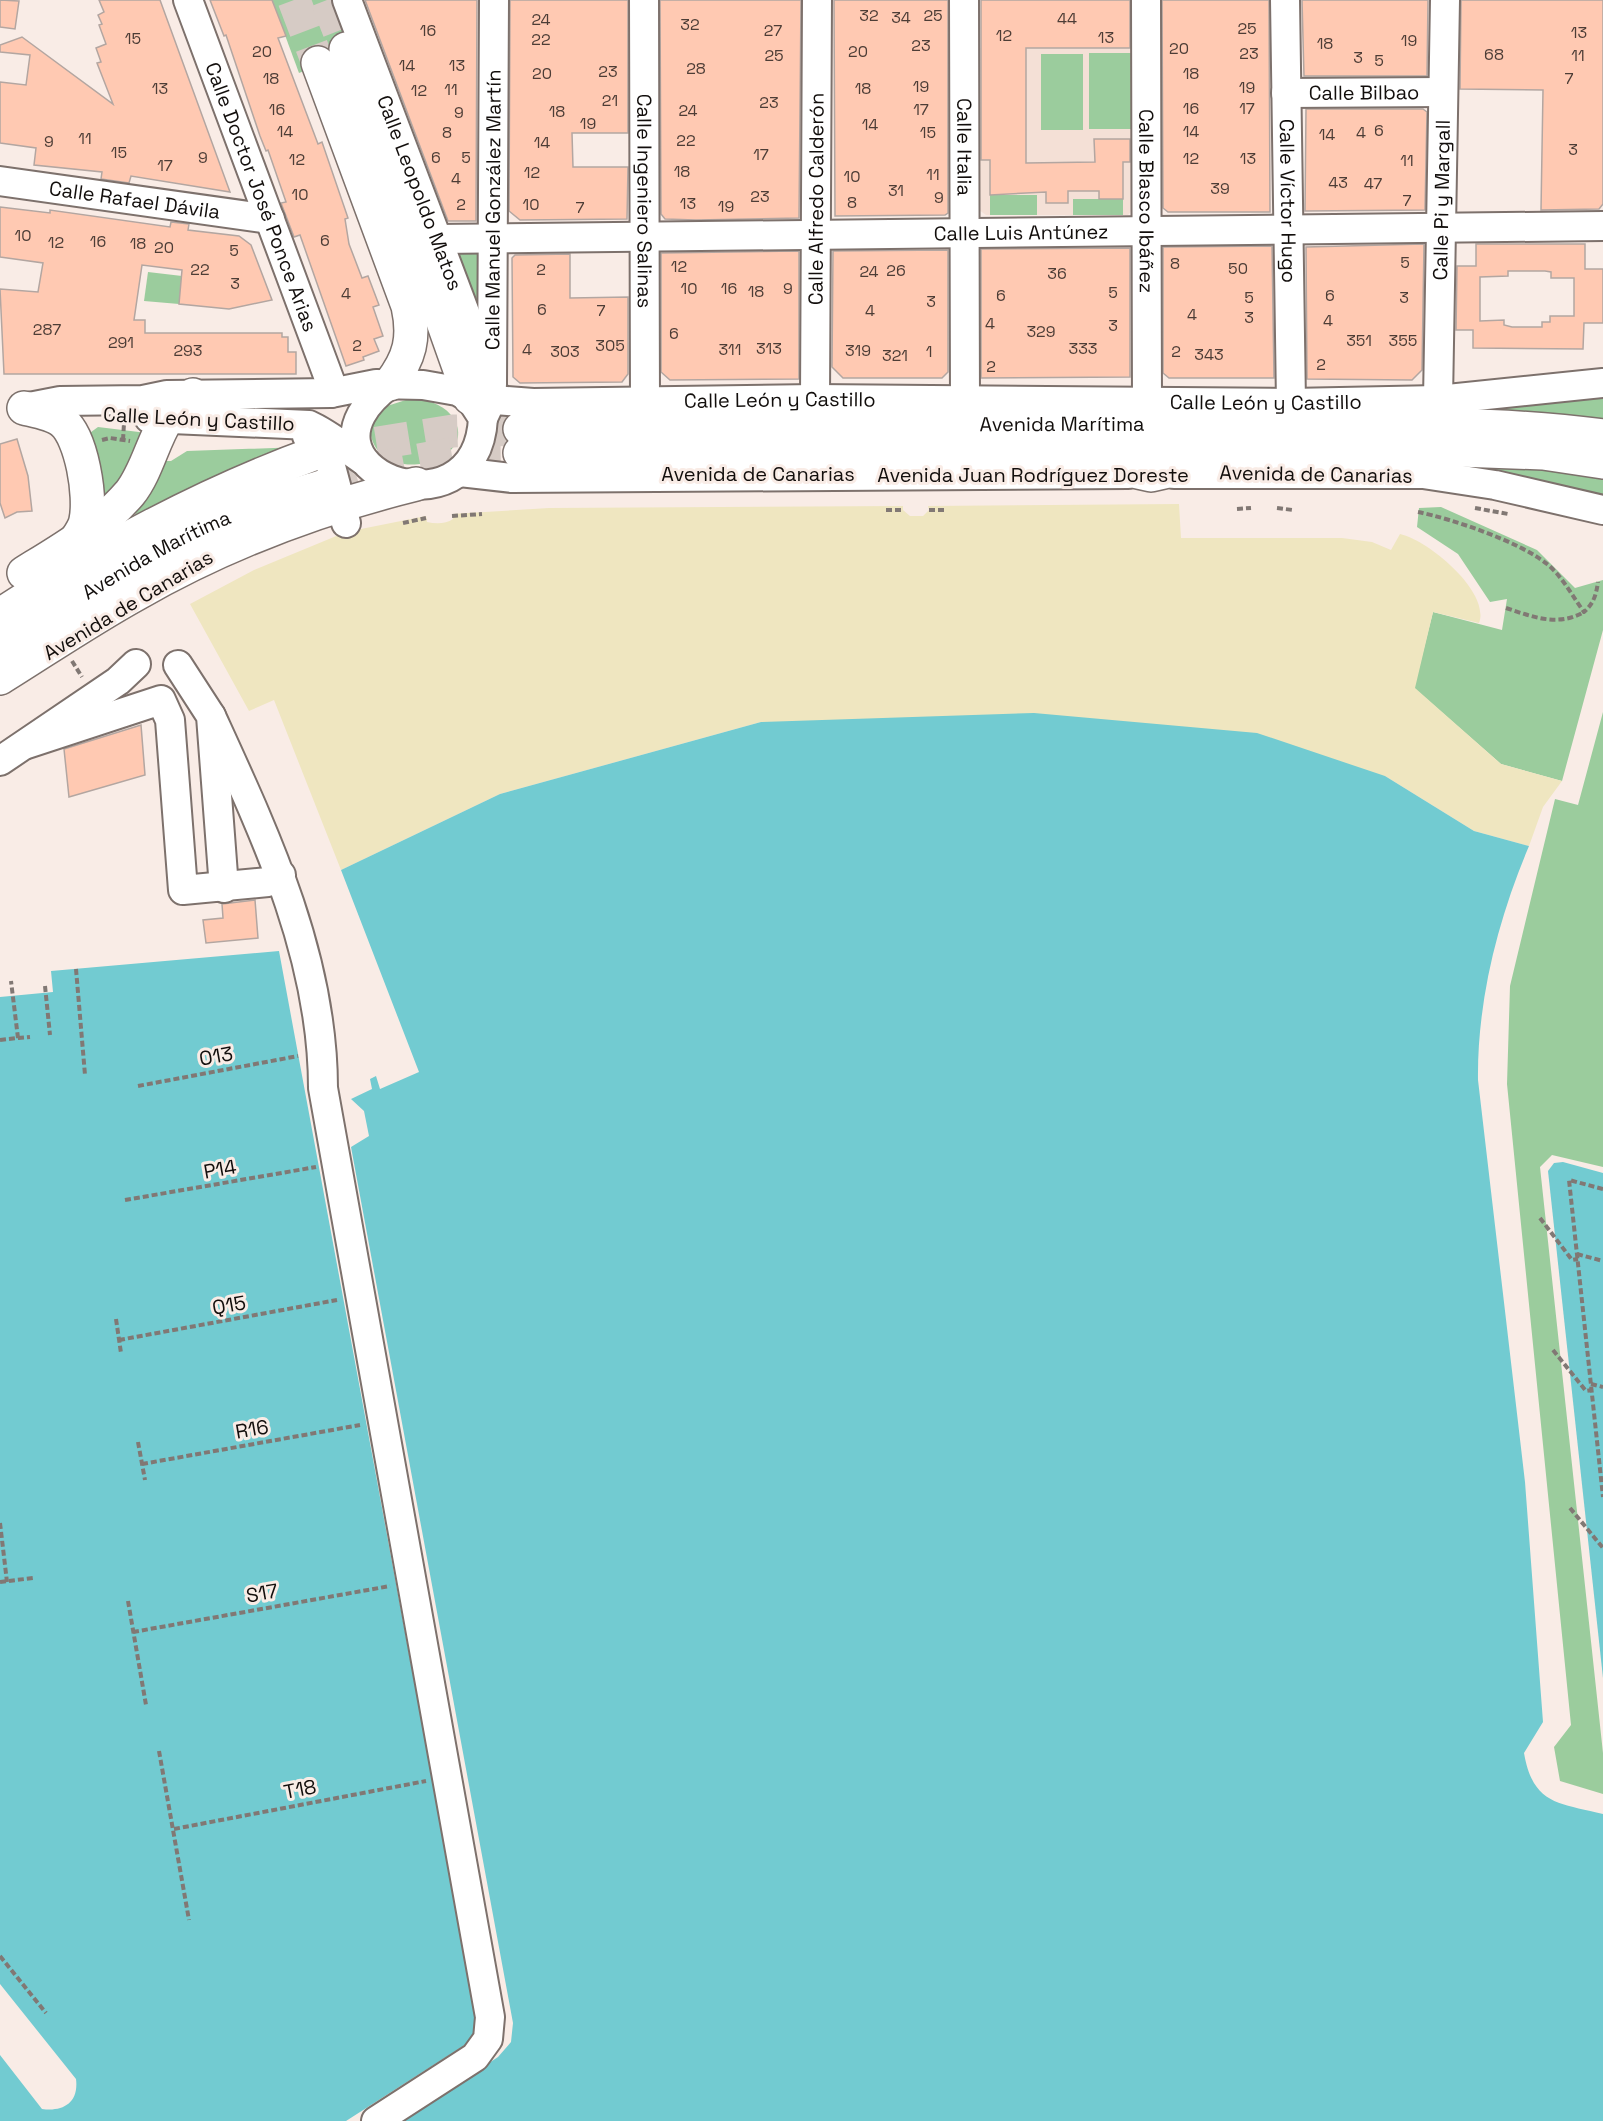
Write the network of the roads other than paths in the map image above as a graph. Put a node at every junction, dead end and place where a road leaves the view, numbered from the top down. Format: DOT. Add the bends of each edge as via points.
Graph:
graph roads {
  1 [pos="188,0"];
  2 [pos="347,0"];
  3 [pos="494,0"];
  4 [pos="644,0"];
  5 [pos="817,0"];
  6 [pos="964,0"];
  7 [pos="1146,0"];
  8 [pos="1285,0"];
  9 [pos="1445,0"];
  10 [pos="1443,92"];
  11 [pos="1286,93"];
  12 [pos="0,181"];
  13 [pos="270,219"];
  14 [pos="1603,226"];
  15 [pos="1441,228"];
  16 [pos="1288,229"];
  17 [pos="1146,231"];
  18 [pos="964,233"];
  19 [pos="816,235"];
  20 [pos="645,237"];
  21 [pos="437,239"];
  22 [pos="494,239"];
  23 [pos="1603,383"];
  24 [pos="390,384"];
  25 [pos="339,392"];
  26 [pos="193,395"];
  27 [pos="815,399"];
  28 [pos="484,400"];
  29 [pos="1438,400"];
  30 [pos="645,402"];
  31 [pos="965,402"];
  32 [pos="1291,403"];
  33 [pos="12,408"];
  34 [pos="1136,409"];
  35 [pos="167,419"];
  36 [pos="1031,425"];
  37 [pos="524,428"];
  38 [pos="1603,436"];
  39 [pos="278,439"];
  40 [pos="1261,451"];
  41 [pos="316,453"];
  42 [pos="363,460"];
  43 [pos="1603,462"];
  44 [pos="460,472"];
  45 [pos="1151,474"];
  46 [pos="416,484"];
  47 [pos="338,505"];
  48 [pos="1603,510"];
  49 [pos="76,540"];
  50 [pos="0,588"];
  51 [pos="0,615"];
  52 [pos="0,649"];
  53 [pos="136,664"];
  54 [pos="178,666"];
  55 [pos="0,678"];
  56 [pos="162,700"];
  57 [pos="211,716"];
  58 [pos="27,744"];
  59 [pos="0,761"];
  60 [pos="281,875"];
  61 [pos="224,888"];
  62 [pos="376,2121"];
  1 -- 13 [label="street, Calle Doctor José Ponce Arias"];
  2 -- 21 [label="street, Calle Leopoldo Matos"];
  3 -- 22 [label="street, Calle Manuel González Martín"];
  4 -- 20 [label="street, Calle Ingeniero Salinas"];
  5 -- 19 [label="street, Calle Alfredo Calderón"];
  6 -- 18 [label="street, Calle Italia"];
  7 -- 17 [label="street, Calle Blasco Ibáñez"];
  8 -- 11 [label="street, Calle Víctor Hugo"];
  9 -- 10 [label="street, Calle Pi y Margall"];
  10 -- 11 [label="street, Calle Bilbao"];
  10 -- 15 [label="street, Calle Pi y Margall"];
  11 -- 16 [label="street, Calle Víctor Hugo"];
  12 -- 13 [label="street, Calle Rafael Dávila"];
  13 -- 25 [label="street, Calle Doctor José Ponce Arias" via="330,381"];
  14 -- 15 [label="street, Calle Luis Antúnez"];
  15 -- 16 [label="street, Calle Luis Antúnez"];
  15 -- 29 [label="street, Calle Pi y Margall"];
  16 -- 17 [label="street, Calle Luis Antúnez"];
  16 -- 32 [label="street, Calle Víctor Hugo"];
  17 -- 18 [label="street, Calle Luis Antúnez"];
  17 -- 34 [label="street, Calle Blasco Ibáñez"];
  18 -- 19 [label="street, Calle Luis Antúnez"];
  18 -- 31 [label="street, Calle Italia"];
  19 -- 20 [label="street, Calle Luis Antúnez"];
  19 -- 27 [label="street, Calle Alfredo Calderón"];
  20 -- 22 [label="street, Calle Luis Antúnez"];
  20 -- 30 [label="street, Calle Ingeniero Salinas"];
  21 -- 22 [label="street, Calle Luis Antúnez"];
  21 -- 28 [label="street, Calle Leopoldo Matos"];
  22 -- 28 [label="street, Calle Manuel González Martín"];
  23 -- 29 [label="street, Calle León y Castillo"];
  24 -- 25 [label="street, Calle León y Castillo"];
  24 -- 28 [label="street" via="441,387"];
  24 -- 28 [label="highway" via="404,366 412,345 413,327 332,56"];
  24 -- 42 [label="street" via="367,402 359,416 354,436"];
  25 -- 26 [label="street, Calle León y Castillo"];
  26 -- 33 [label="street, Calle León y Castillo" via="60,401"];
  26 -- 35 [label="highway" via="181,400"];
  27 -- 30 [label="street, Calle León y Castillo"];
  27 -- 31 [label="street, Calle León y Castillo"];
  28 -- 37 [label="street, Calle León y Castillo"];
  28 -- 44 [label="street" via="478,449"];
  29 -- 32 [label="street, Calle León y Castillo"];
  30 -- 37 [label="street, Calle León y Castillo"];
  31 -- 36 [label="street, Calle León y Castillo"];
  32 -- 34 [label="street, Calle León y Castillo"];
  33 -- 35 [label="street, Calle León y Castillo"];
  33 -- 49 [label="highway" via="62,421 70,430 81,457 86,489 86,520"];
  34 -- 36 [label="highway, Avenida Marítima"];
  34 -- 36 [label="highway" via="1081,414"];
  34 -- 38 [label="highway, Avenida Marítima" via="1544,428"];
  35 -- 42 [label="street, Calle León y Castillo" via="309,425 329,434"];
  35 -- 49 [label="highway" via="132,490 103,521"];
  36 -- 37 [label="highway, Avenida Marítima"];
  36 -- 40 [label="highway, Avenida Marítima"];
  36 -- 45 [label="highway"];
  39 -- 47 [label="street" via="307,436 321,442 328,455"];
  40 -- 43 [label="highway, Avenida Marítima" via="1460,450 1543,453"];
  40 -- 45 [label="highway"];
  41 -- 51 [label="highway, Avenida Marítima" via="240,482 137,531"];
  42 -- 46 [label="street" via="386,478"];
  44 -- 45 [label="street, Avenida Juan Rodríguez Doreste" via="512,478"];
  44 -- 46 [label="street" via="447,479"];
  45 -- 48 [label="street, Avenida Juan Rodríguez Doreste" via="1423,474 1495,485"];
  46 -- 47 [label="highway"];
  47 -- 52 [label="highway, Avenida Marítima" via="267,503 205,526 145,558"];
  47 -- 55 [label="highway" via="233,545 136,593"];
  49 -- 50 [label="highway"];
  53 -- 54 [label="street" via="147,655 161,653"];
  53 -- 56 [label="street" via="135,687 146,698"];
  53 -- 58 [label="street" via="118,681"];
  54 -- 56 [label="street" via="178,687"];
  54 -- 57 [label="street"];
  56 -- 58 [label="street"];
  56 -- 61 [label="street" via="171,720 183,890"];
  57 -- 60 [label="street"];
  57 -- 61 [label="street"];
  58 -- 59 [label="street"];
  60 -- 61 [label="street" via="268,882"];
  60 -- 62 [label="street" via="304,954 323,1052 328,1119 490,2017 488,2039 475,2057"];
}
